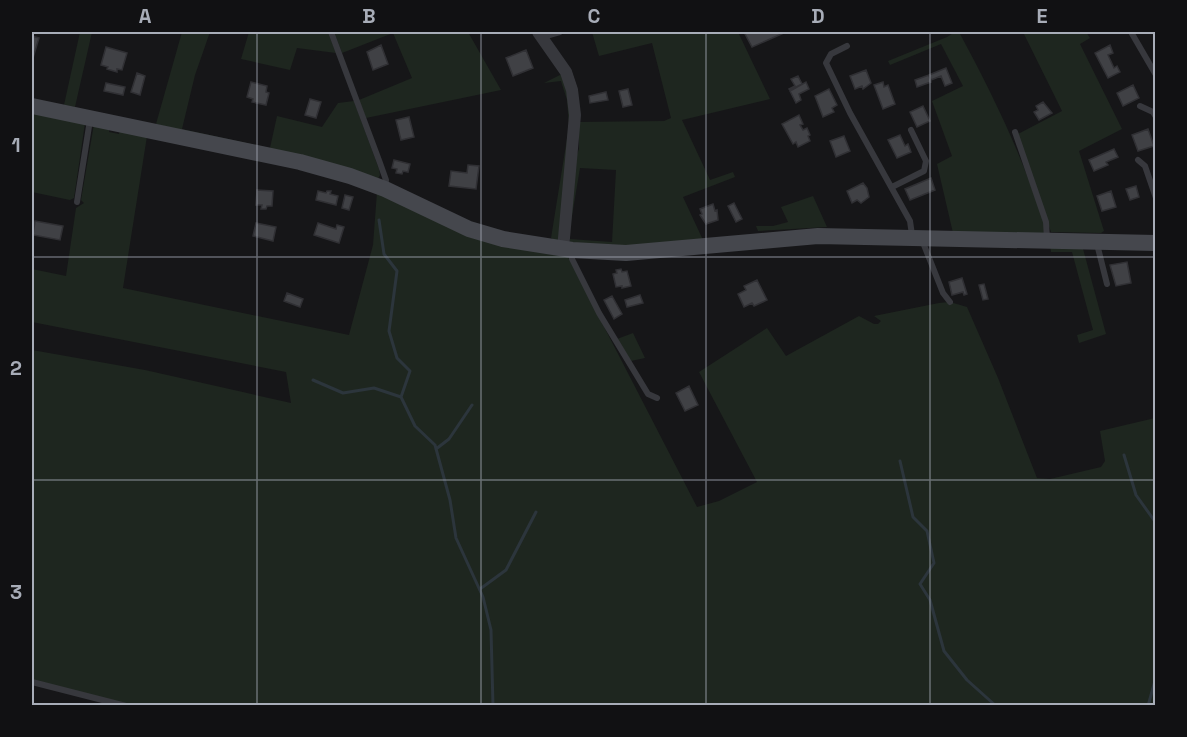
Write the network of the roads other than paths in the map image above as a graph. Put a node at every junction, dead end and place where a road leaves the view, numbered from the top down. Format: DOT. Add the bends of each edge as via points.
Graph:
graph roads {
  1 [pos="331,32"];
  2 [pos="560,32"];
  3 [pos="1131,32"];
  4 [pos="540,34"];
  5 [pos="847,46"];
  6 [pos="1155,75"];
  7 [pos="32,106"];
  8 [pos="1140,106"];
  9 [pos="1155,117"];
  10 [pos="90,119"];
  11 [pos="910,130"];
  12 [pos="1015,132"];
  13 [pos="1138,160"];
  14 [pos="892,187"];
  15 [pos="385,189"];
  16 [pos="1155,198"];
  17 [pos="77,202"];
  18 [pos="916,237"];
  19 [pos="1047,240"];
  20 [pos="1097,241"];
  21 [pos="1155,243"];
  22 [pos="567,250"];
  23 [pos="1107,284"];
  24 [pos="950,303"];
  25 [pos="657,398"];
  26 [pos="32,682"];
  27 [pos="126,705"];
  1 -- 15 [label="lane" via="386,180"];
  2 -- 4 [label="lane"];
  3 -- 6 [label="lane"];
  4 -- 22 [label="street" via="566,72 572,90 575,115"];
  5 -- 14 [label="lane" via="831,54 826,63"];
  7 -- 10 [label="street"];
  8 -- 9 [label="lane"];
  10 -- 15 [label="street" via="300,162"];
  10 -- 17 [label="lane"];
  11 -- 14 [label="lane" via="926,161 924,171"];
  12 -- 19 [label="lane" via="1046,222"];
  13 -- 16 [label="lane" via="1145,166"];
  14 -- 18 [label="lane"];
  15 -- 22 [label="street" via="469,229"];
  18 -- 19 [label="street"];
  18 -- 22 [label="street" via="818,236 626,253"];
  18 -- 24 [label="lane"];
  19 -- 20 [label="street"];
  20 -- 21 [label="street"];
  20 -- 23 [label="lane"];
  22 -- 25 [label="lane" via="648,394"];
  26 -- 27 [label="lane"];
}
